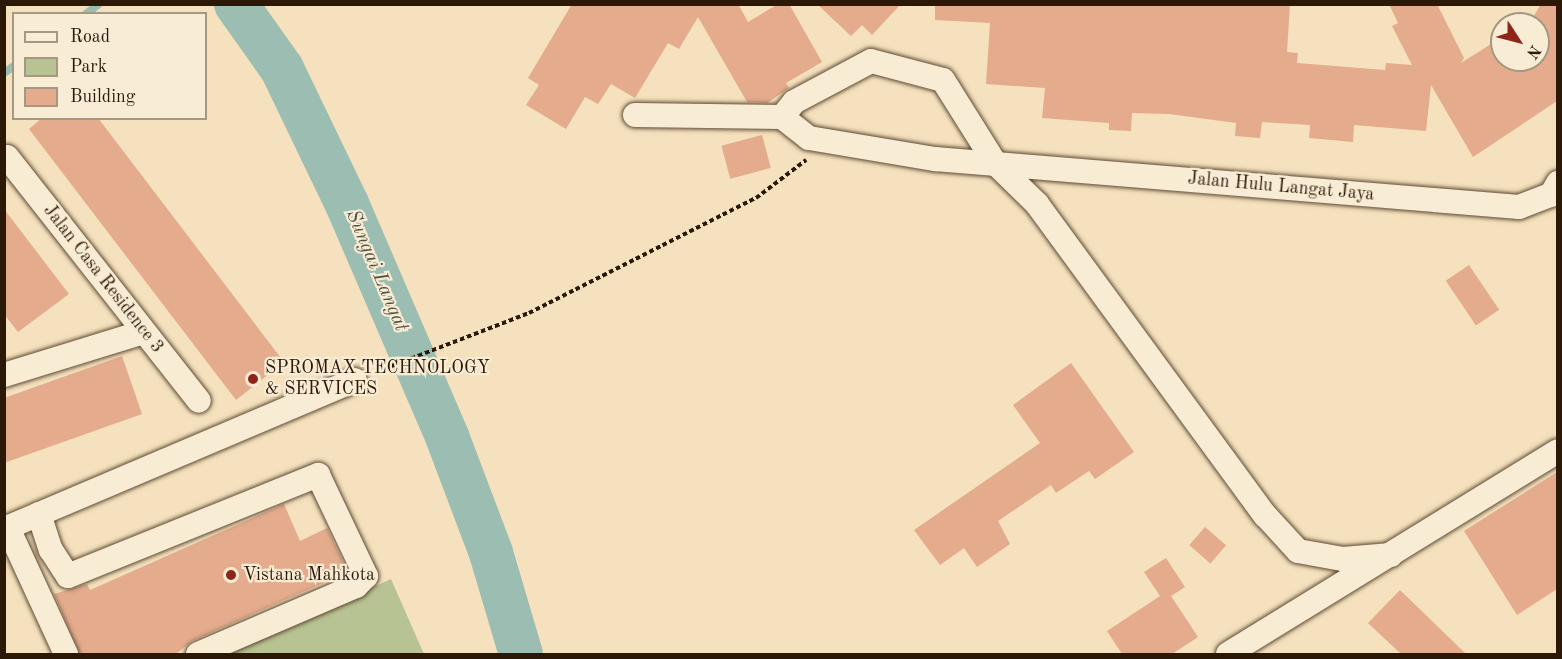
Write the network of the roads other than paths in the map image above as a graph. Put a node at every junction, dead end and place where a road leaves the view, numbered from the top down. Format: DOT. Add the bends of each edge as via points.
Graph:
graph roads {
  1 [pos="635,115"];
  2 [pos="782,117"];
  3 [pos="7,157"];
  4 [pos="995,163"];
  5 [pos="1557,183"];
  6 [pos="144,332"];
  7 [pos="4,375"];
  8 [pos="356,380"];
  9 [pos="200,401"];
  10 [pos="1557,452"];
  11 [pos="39,514"];
  12 [pos="6,528"];
  13 [pos="1391,555"];
  14 [pos="66,654"];
  15 [pos="198,654"];
  16 [pos="1228,654"];
  1 -- 2 [label="street"];
  2 -- 4 [label="street, Jalan Hulu Langat Jaya" via="796,132 828,143"];
  2 -- 4 [label="street" via="794,102 871,61 913,69 943,80"];
  3 -- 6 [label="street, Jalan Casa Residence 3"];
  4 -- 5 [label="street, Jalan Hulu Langat Jaya" via="1519,207 1551,195"];
  4 -- 13 [label="street" via="1037,204 1265,515 1298,551 1343,559"];
  6 -- 7 [label="street"];
  6 -- 9 [label="street, Jalan Casa Residence 3"];
  8 -- 11 [label="street"];
  10 -- 13 [label="street"];
  11 -- 12 [label="street"];
  11 -- 15 [label="street" via="51,550 68,576 318,475 366,576 356,586"];
  12 -- 14 [label="street"];
  13 -- 16 [label="street"];
}
